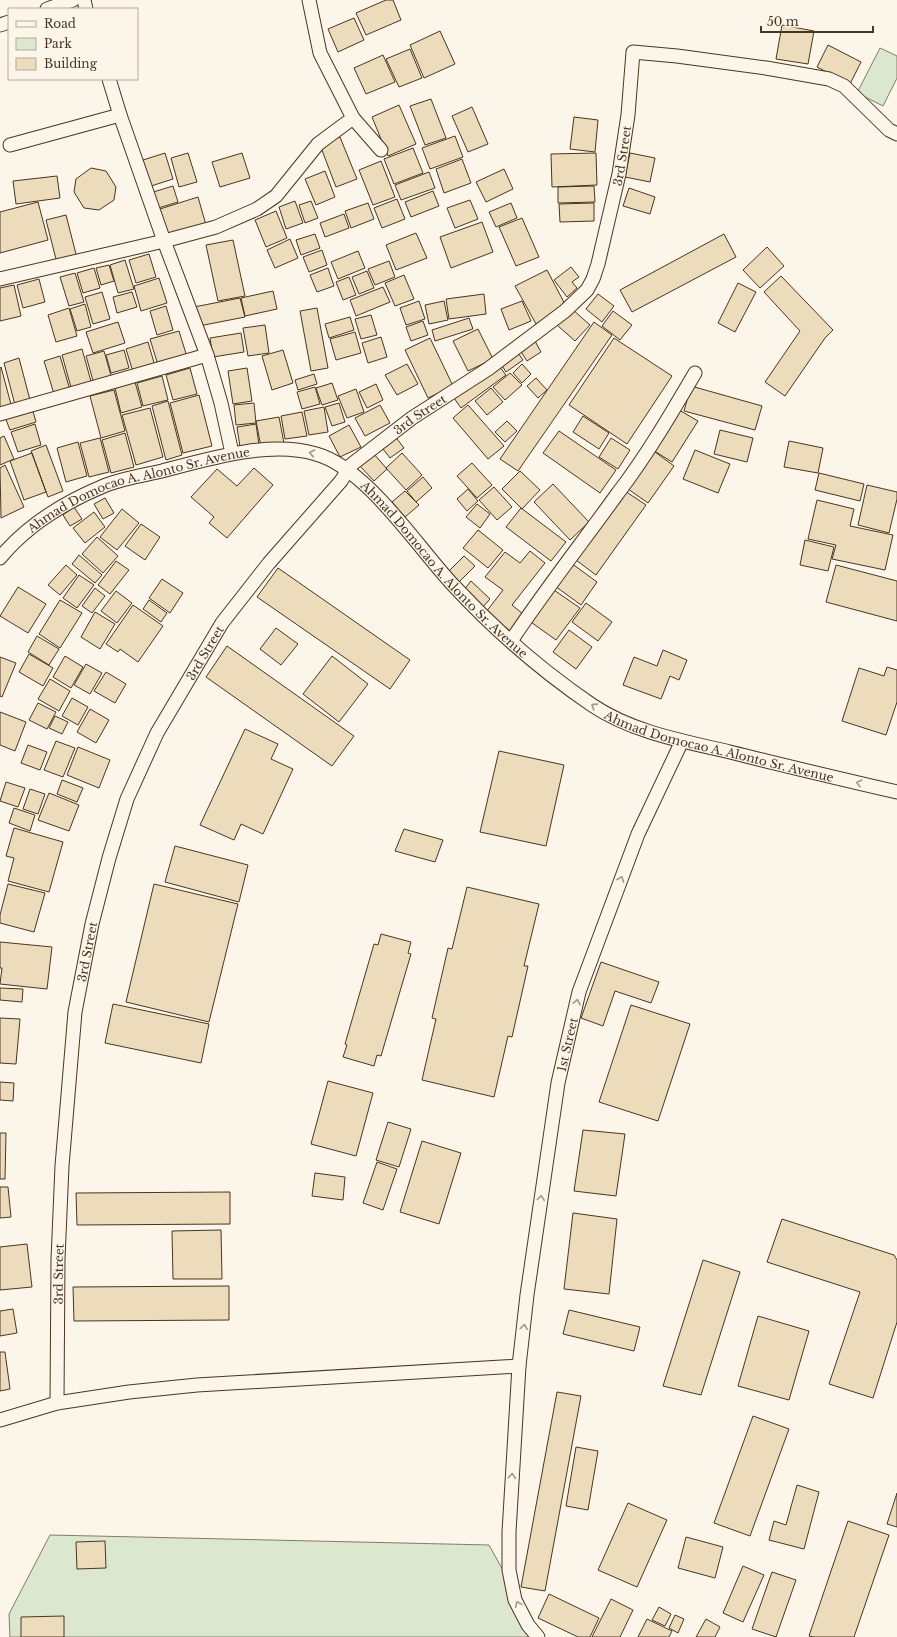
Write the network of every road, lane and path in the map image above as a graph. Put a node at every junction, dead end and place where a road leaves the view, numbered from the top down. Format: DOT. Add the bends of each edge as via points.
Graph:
graph roads {
  1 [pos="73,0"];
  2 [pos="309,0"];
  3 [pos="50,8"];
  4 [pos="109,80"];
  5 [pos="120,115"];
  6 [pos="353,118"];
  7 [pos="897,134"];
  8 [pos="10,145"];
  9 [pos="381,150"];
  10 [pos="164,242"];
  11 [pos="0,279"];
  12 [pos="207,355"];
  13 [pos="695,372"];
  14 [pos="0,414"];
  15 [pos="232,453"];
  16 [pos="347,470"];
  17 [pos="0,558"];
  18 [pos="511,641"];
  19 [pos="682,740"];
  20 [pos="897,792"];
  21 [pos="519,1366"];
  22 [pos="57,1402"];
  23 [pos="0,1420"];
  24 [pos="538,1637"];
  1 -- 3 [label="street"];
  2 -- 6 [label="street" via="320,53"];
  4 -- 5 [label="street"];
  5 -- 8 [label="street"];
  5 -- 10 [label="street"];
  6 -- 9 [label="street"];
  6 -- 10 [label="street" via="318,144 276,196 257,209 216,227"];
  7 -- 16 [label="street, 3rd Street" via="889,130 844,86 830,79 766,68 633,52 628,115 619,174 598,264 587,290 565,311 488,369 412,418"];
  10 -- 11 [label="street"];
  10 -- 12 [label="street"];
  12 -- 14 [label="street"];
  12 -- 15 [label="street"];
  13 -- 18 [label="street" via="665,424 619,493 567,560"];
  16 -- 15 [label="street, Ahmad Domocao A. Alonto Sr. Avenue, one-way" via="334,461 302,451 264,450"];
  15 -- 17 [label="street, Ahmad Domocao A. Alonto Sr. Avenue" via="107,485 38,522 13,542"];
  16 -- 18 [label="street, Ahmad Domocao A. Alonto Sr. Avenue" via="372,492 458,591"];
  16 -- 22 [label="street, 3rd Street" via="341,481 269,563 222,623 157,733 127,799 92,924 75,1012 58,1259"];
  19 -- 18 [label="street, Ahmad Domocao A. Alonto Sr. Avenue, one-way" via="610,716 537,664"];
  20 -- 19 [label="street, Ahmad Domocao A. Alonto Sr. Avenue, one-way"];
  21 -- 19 [label="street, 1st Street, one-way" via="558,1083 579,992 638,834"];
  21 -- 22 [label="street" via="197,1385"];
  24 -- 21 [label="street, 1st Street, one-way" via="528,1625 515,1600 509,1570"];
  22 -- 23 [label="street"];
}
